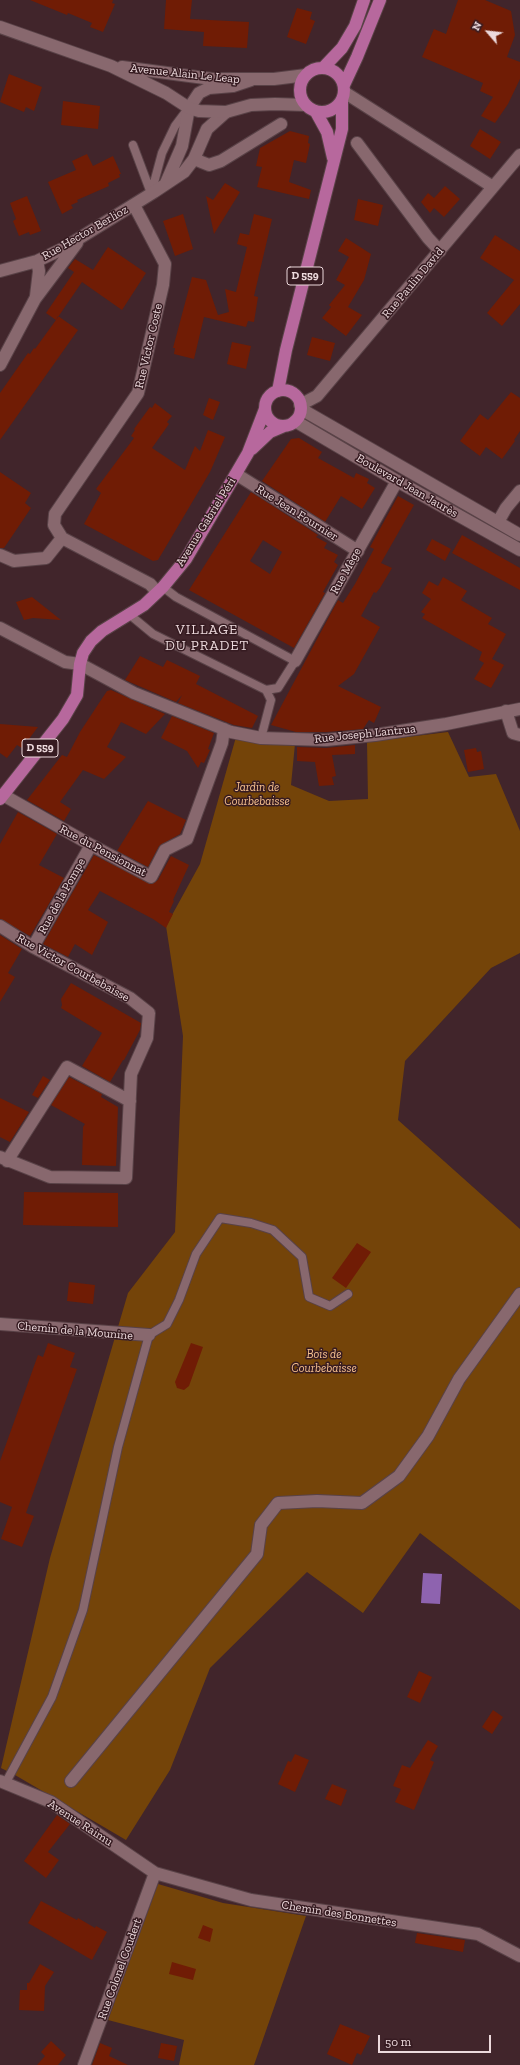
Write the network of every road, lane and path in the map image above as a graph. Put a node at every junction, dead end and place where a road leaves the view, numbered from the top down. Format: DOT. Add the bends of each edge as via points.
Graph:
graph roads {
  1 [pos="364,0"];
  2 [pos="380,0"];
  3 [pos="0,27"];
  4 [pos="111,66"];
  5 [pos="323,68"];
  6 [pos="306,75"];
  7 [pos="252,80"];
  8 [pos="343,92"];
  9 [pos="305,105"];
  10 [pos="189,108"];
  11 [pos="226,112"];
  12 [pos="316,112"];
  13 [pos="281,124"];
  14 [pos="356,143"];
  15 [pos="133,145"];
  16 [pos="520,155"];
  17 [pos="194,159"];
  18 [pos="334,161"];
  19 [pos="164,185"];
  20 [pos="493,187"];
  21 [pos="151,194"];
  22 [pos="134,205"];
  23 [pos="83,236"];
  24 [pos="440,251"];
  25 [pos="37,261"];
  26 [pos="0,270"];
  27 [pos="35,299"];
  28 [pos="0,365"];
  29 [pos="278,392"];
  30 [pos="300,407"];
  31 [pos="265,409"];
  32 [pos="295,421"];
  33 [pos="284,426"];
  34 [pos="248,453"];
  35 [pos="236,474"];
  36 [pos="397,481"];
  37 [pos="520,492"];
  38 [pos="498,522"];
  39 [pos="520,535"];
  40 [pos="62,538"];
  41 [pos="520,550"];
  42 [pos="358,551"];
  43 [pos="0,555"];
  44 [pos="160,590"];
  45 [pos="130,615"];
  46 [pos="0,628"];
  47 [pos="295,661"];
  48 [pos="80,664"];
  49 [pos="266,690"];
  50 [pos="520,709"];
  51 [pos="506,711"];
  52 [pos="227,730"];
  53 [pos="520,735"];
  54 [pos="261,738"];
  55 [pos="2,797"];
  56 [pos="90,845"];
  57 [pos="0,926"];
  58 [pos="33,947"];
  59 [pos="130,1101"];
  60 [pos="4,1159"];
  61 [pos="348,1294"];
  62 [pos="520,1294"];
  63 [pos="0,1324"];
  64 [pos="149,1335"];
  65 [pos="72,1781"];
  66 [pos="2,1783"];
  67 [pos="155,1873"];
  68 [pos="520,1956"];
  69 [pos="84,2065"];
  1 -- 5 [label="main road" via="352,32 342,48"];
  2 -- 8 [label="main road, D 559"];
  3 -- 4 [label="street, Avenue Alain Le Leap"];
  4 -- 7 [label="street, Avenue Alain Le Leap" via="212,79"];
  4 -- 10 [label="street, Avenue Alain Le Leap" via="166,93"];
  5 -- 6 [label="main road"];
  5 -- 8 [label="main road" via="338,75"];
  6 -- 7 [label="street, Avenue Alain Le Leap"];
  6 -- 9 [label="main road" via="300,87"];
  7 -- 10 [label="street" via="234,86 209,88 199,93"];
  8 -- 12 [label="main road" via="331,111"];
  8 -- 18 [label="main road, D 559" via="342,129"];
  8 -- 20 [label="street"];
  9 -- 11 [label="street, Avenue Alain Le Leap" via="251,105"];
  9 -- 12 [label="main road"];
  10 -- 11 [label="street, Avenue Alain Le Leap"];
  10 -- 19 [label="street" via="182,146"];
  10 -- 21 [label="lane" via="175,126 162,153"];
  11 -- 17 [label="street, Rue Hector Berlioz" via="207,129"];
  12 -- 18 [label="main road, D 559" via="327,132"];
  13 -- 17 [label="street" via="220,161 209,165"];
  14 -- 24 [label="street"];
  15 -- 21 [label="lane"];
  16 -- 20 [label="street, Rue Paulin David"];
  17 -- 19 [label="street, Rue Hector Berlioz" via="184,172"];
  18 -- 29 [label="main road, D 559"];
  19 -- 21 [label="street, Rue Hector Berlioz"];
  20 -- 24 [label="street, Rue Paulin David"];
  21 -- 22 [label="street, Rue Hector Berlioz"];
  22 -- 23 [label="street, Rue Hector Berlioz"];
  22 -- 40 [label="street, Rue Victor Coste" via="165,264 163,285 138,394 54,514 54,525"];
  23 -- 25 [label="street, Rue Hector Berlioz"];
  23 -- 27 [label="street"];
  24 -- 30 [label="street, Rue Paulin David" via="317,396"];
  25 -- 26 [label="street, Rue Hector Berlioz"];
  25 -- 27 [label="street" via="40,271"];
  27 -- 28 [label="street"];
  29 -- 30 [label="main road" via="284,391 294,395"];
  29 -- 31 [label="main road" via="268,398"];
  30 -- 32 [label="main road"];
  30 -- 38 [label="street, Boulevard Jean Jaurès"];
  31 -- 33 [label="main road" via="273,423"];
  31 -- 34 [label="main road, Avenue Gabriel Péri / D 559"];
  32 -- 33 [label="main road"];
  32 -- 36 [label="street, Boulevard Jean Jaurès"];
  33 -- 34 [label="main road, Avenue Gabriel Péri" via="270,432"];
  34 -- 35 [label="main road, Avenue Gabriel Péri / D 559"];
  35 -- 42 [label="street, Rue Jean Fournier"];
  35 -- 44 [label="main road, Avenue Gabriel Péri / D 559" via="186,559"];
  36 -- 41 [label="street, Boulevard Jean Jaurès"];
  36 -- 42 [label="street, Rue Mège"];
  37 -- 38 [label="street"];
  38 -- 39 [label="street, Boulevard Jean Jaurès"];
  40 -- 43 [label="street" via="46,558 14,561"];
  40 -- 44 [label="street"];
  42 -- 47 [label="street, Rue Mège"];
  44 -- 45 [label="main road, Avenue Gabriel Péri / D 559"];
  44 -- 47 [label="lane"];
  45 -- 48 [label="main road, D 559" via="102,631 91,641"];
  45 -- 49 [label="lane" via="153,634"];
  46 -- 48 [label="street, Rue Joseph Lantrua" via="65,662"];
  47 -- 49 [label="lane" via="278,688"];
  48 -- 52 [label="street, Rue Joseph Lantrua" via="134,693"];
  48 -- 55 [label="main road, D 559" via="77,695 63,719"];
  49 -- 54 [label="lane" via="271,700"];
  50 -- 51 [label="street, Rue Joseph Lantrua"];
  51 -- 53 [label="street" via="513,733"];
  51 -- 54 [label="street, Rue Joseph Lantrua" via="375,735 326,740"];
  52 -- 54 [label="street, Rue Joseph Lantrua"];
  52 -- 56 [label="street, Rue du Pensionnat" via="187,839 165,850 151,877"];
  55 -- 56 [label="street, Rue du Pensionnat"];
  56 -- 58 [label="street, Rue de la Pompe"];
  57 -- 58 [label="street, Rue Victor Courbebaisse"];
  58 -- 59 [label="street, Rue Victor Courbebaisse" via="130,998 149,1013 147,1038 131,1074"];
  59 -- 60 [label="street" via="67,1067"];
  59 -- 60 [label="street" via="126,1178 50,1177"];
  61 -- 64 [label="lane" via="330,1306 309,1297 302,1257 273,1230 220,1218 196,1254 167,1324"];
  62 -- 65 [label="street" via="459,1379 428,1436 399,1476 362,1503 316,1500 278,1504 261,1525 258,1554"];
  63 -- 64 [label="street, Chemin de la Mounine"];
  64 -- 66 [label="lane" via="118,1447 83,1610 52,1697"];
  66 -- 67 [label="street, Avenue Raimu" via="51,1802"];
  67 -- 68 [label="street, Chemin des Bonnettes" via="251,1900 478,1934"];
  67 -- 69 [label="street, Rue Colonel Coudert"];
}
